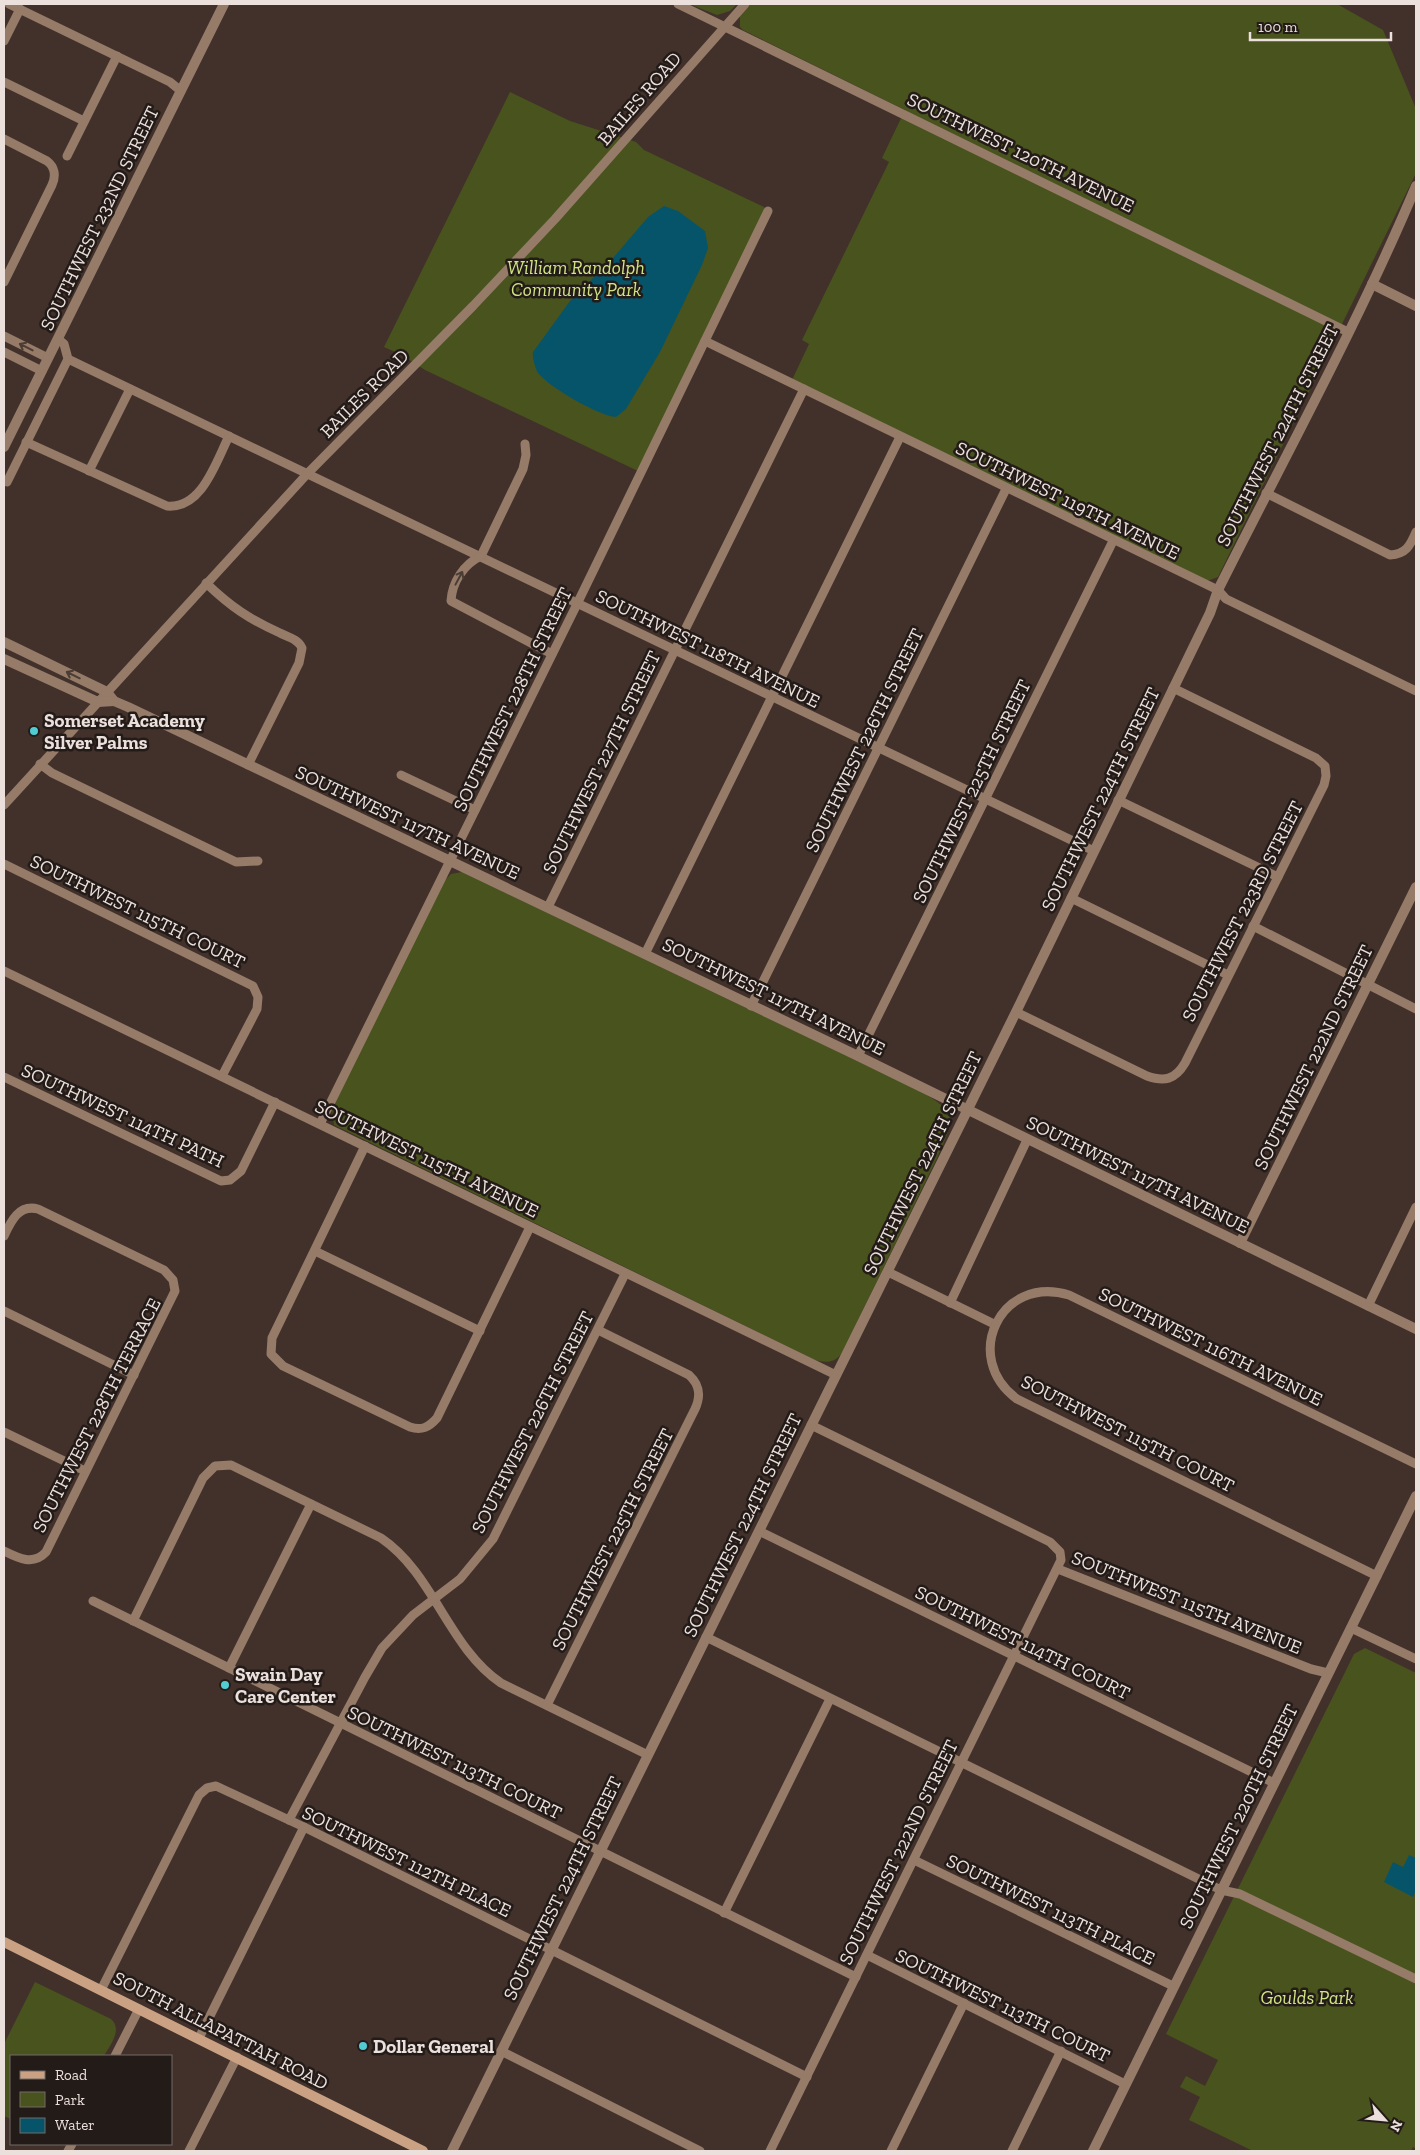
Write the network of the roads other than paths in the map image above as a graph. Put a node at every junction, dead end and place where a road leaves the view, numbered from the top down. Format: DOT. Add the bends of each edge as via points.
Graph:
graph roads {
  1 [pos="9,4"];
  2 [pos="224,4"];
  3 [pos="678,4"];
  4 [pos="745,4"];
  5 [pos="20,9"];
  6 [pos="724,26"];
  7 [pos="4,41"];
  8 [pos="117,56"];
  9 [pos="4,82"];
  10 [pos="181,91"];
  11 [pos="84,121"];
  12 [pos="4,139"];
  13 [pos="67,156"];
  14 [pos="1416,186"];
  15 [pos="768,211"];
  16 [pos="4,282"];
  17 [pos="1372,284"];
  18 [pos="1416,306"];
  19 [pos="1348,332"];
  20 [pos="4,336"];
  21 [pos="58,339"];
  22 [pos="704,341"];
  23 [pos="4,352"];
  24 [pos="48,358"];
  25 [pos="68,358"];
  26 [pos="42,371"];
  27 [pos="130,389"];
  28 [pos="804,389"];
  29 [pos="229,436"];
  30 [pos="900,437"];
  31 [pos="26,442"];
  32 [pos="526,444"];
  33 [pos="4,447"];
  34 [pos="88,471"];
  35 [pos="308,473"];
  36 [pos="7,482"];
  37 [pos="1006,489"];
  38 [pos="1266,493"];
  39 [pos="1416,532"];
  40 [pos="1113,541"];
  41 [pos="481,556"];
  42 [pos="206,583"];
  43 [pos="1218,590"];
  44 [pos="578,602"];
  45 [pos="4,642"];
  46 [pos="674,651"];
  47 [pos="552,654"];
  48 [pos="4,659"];
  49 [pos="1173,688"];
  50 [pos="1416,691"];
  51 [pos="107,692"];
  52 [pos="771,697"];
  53 [pos="114,701"];
  54 [pos="98,702"];
  55 [pos="878,748"];
  56 [pos="40,764"];
  57 [pos="248,765"];
  58 [pos="401,775"];
  59 [pos="985,800"];
  60 [pos="1118,800"];
  61 [pos="4,805"];
  62 [pos="475,810"];
  63 [pos="1094,851"];
  64 [pos="258,861"];
  65 [pos="451,861"];
  66 [pos="4,864"];
  67 [pos="1278,877"];
  68 [pos="1416,887"];
  69 [pos="1071,898"];
  70 [pos="548,907"];
  71 [pos="1253,926"];
  72 [pos="645,954"];
  73 [pos="4,970"];
  74 [pos="1228,975"];
  75 [pos="1368,985"];
  76 [pos="751,1006"];
  77 [pos="1416,1009"];
  78 [pos="1016,1012"];
  79 [pos="858,1056"];
  80 [pos="222,1076"];
  81 [pos="4,1077"];
  82 [pos="275,1102"];
  83 [pos="966,1110"];
  84 [pos="320,1124"];
  85 [pos="1027,1140"];
  86 [pos="365,1146"];
  87 [pos="1416,1207"];
  88 [pos="530,1227"];
  89 [pos="4,1236"];
  90 [pos="1240,1243"];
  91 [pos="315,1251"];
  92 [pos="888,1272"];
  93 [pos="625,1274"];
  94 [pos="950,1303"];
  95 [pos="1368,1306"];
  96 [pos="4,1311"];
  97 [pos="994,1324"];
  98 [pos="1416,1329"];
  99 [pos="598,1330"];
  100 [pos="480,1331"];
  101 [pos="134,1375"];
  102 [pos="836,1375"];
  103 [pos="811,1425"];
  104 [pos="4,1432"];
  105 [pos="1416,1464"];
  106 [pos="85,1471"];
  107 [pos="1416,1496"];
  108 [pos="311,1504"];
  109 [pos="759,1531"];
  110 [pos="4,1551"];
  111 [pos="1058,1569"];
  112 [pos="1377,1576"];
  113 [pos="434,1599"];
  114 [pos="93,1601"];
  115 [pos="133,1620"];
  116 [pos="1351,1628"];
  117 [pos="706,1637"];
  118 [pos="1015,1656"];
  119 [pos="1416,1659"];
  120 [pos="229,1668"];
  121 [pos="1328,1674"];
  122 [pos="830,1699"];
  123 [pos="547,1705"];
  124 [pos="340,1723"];
  125 [pos="648,1755"];
  126 [pos="962,1762"];
  127 [pos="1274,1783"];
  128 [pos="289,1820"];
  129 [pos="304,1827"];
  130 [pos="600,1852"];
  131 [pos="914,1860"];
  132 [pos="1221,1890"];
  133 [pos="724,1913"];
  134 [pos="4,1942"];
  135 [pos="551,1950"];
  136 [pos="867,1955"];
  137 [pos="856,1977"];
  138 [pos="1416,1979"];
  139 [pos="1173,1986"];
  140 [pos="101,1990"];
  141 [pos="964,2003"];
  142 [pos="139,2009"];
  143 [pos="199,2038"];
  144 [pos="501,2051"];
  145 [pos="1061,2051"];
  146 [pos="116,2055"];
  147 [pos="236,2057"];
  148 [pos="807,2077"];
  149 [pos="1126,2084"];
  150 [pos="189,2151"];
  151 [pos="423,2151"];
  152 [pos="452,2151"];
  153 [pos="700,2151"];
  154 [pos="770,2151"];
  155 [pos="891,2151"];
  156 [pos="1012,2151"];
  157 [pos="1093,2151"];
  1 -- 5 [label="street"];
  2 -- 10 [label="street, SOUTHWEST 232ND STREET"];
  3 -- 6 [label="street, SOUTHWEST 120TH AVENUE"];
  4 -- 6 [label="street, BAILES ROAD"];
  5 -- 7 [label="street"];
  5 -- 8 [label="street"];
  6 -- 19 [label="street, SOUTHWEST 120TH AVENUE"];
  6 -- 35 [label="street, BAILES ROAD" via="555,219"];
  8 -- 10 [label="street" via="170,82"];
  8 -- 11 [label="street"];
  9 -- 11 [label="street"];
  10 -- 21 [label="street, SOUTHWEST 232ND STREET"];
  11 -- 13 [label="street"];
  12 -- 16 [label="street" via="47,161 54,169 52,185"];
  14 -- 17 [label="street, SOUTHWEST 224TH STREET"];
  15 -- 22 [label="street, SOUTHWEST 228TH STREET"];
  17 -- 18 [label="street"];
  17 -- 19 [label="street, SOUTHWEST 224TH STREET"];
  19 -- 38 [label="street, SOUTHWEST 224TH STREET"];
  24 -- 20 [label="street, one-way"];
  21 -- 24 [label="street, SOUTHWEST 232ND STREET"];
  21 -- 25 [label="street" via="64,344"];
  22 -- 28 [label="street, SOUTHWEST 119TH AVENUE"];
  22 -- 44 [label="street, SOUTHWEST 228TH STREET"];
  23 -- 26 [label="street"];
  24 -- 26 [label="street, SOUTHWEST 232ND STREET"];
  25 -- 27 [label="street, SOUTHWEST 118TH AVENUE"];
  25 -- 31 [label="street"];
  26 -- 33 [label="street, SOUTHWEST 232ND STREET"];
  27 -- 29 [label="street, SOUTHWEST 118TH AVENUE"];
  27 -- 34 [label="street"];
  28 -- 30 [label="street, SOUTHWEST 119TH AVENUE"];
  28 -- 46 [label="street, SOUTHWEST 227TH STREET"];
  29 -- 34 [label="street" via="200,492 177,507 167,506"];
  29 -- 35 [label="street, SOUTHWEST 118TH AVENUE"];
  30 -- 37 [label="street, SOUTHWEST 119TH AVENUE"];
  30 -- 52 [label="street"];
  31 -- 34 [label="street"];
  31 -- 36 [label="street"];
  32 -- 41 [label="street" via="521,474"];
  35 -- 41 [label="street, SOUTHWEST 118TH AVENUE"];
  35 -- 42 [label="street, BAILES ROAD"];
  37 -- 40 [label="street, SOUTHWEST 119TH AVENUE"];
  37 -- 55 [label="street, SOUTHWEST 226TH STREET"];
  38 -- 39 [label="street" via="1390,555 1401,554 1409,548"];
  38 -- 43 [label="street, SOUTHWEST 224TH STREET"];
  40 -- 43 [label="street, SOUTHWEST 119TH AVENUE"];
  40 -- 59 [label="street, SOUTHWEST 225TH STREET"];
  41 -- 44 [label="street, SOUTHWEST 118TH AVENUE"];
  47 -- 41 [label="street, one-way" via="451,601 454,587 468,564"];
  42 -- 51 [label="street, BAILES ROAD"];
  42 -- 57 [label="street" via="246,618 294,639 302,648 299,663"];
  43 -- 49 [label="street, SOUTHWEST 224TH STREET"];
  43 -- 50 [label="street, SOUTHWEST 119TH AVENUE" via="1226,599"];
  44 -- 46 [label="street, SOUTHWEST 118TH AVENUE"];
  44 -- 47 [label="street, SOUTHWEST 228TH STREET"];
  51 -- 45 [label="street, SOUTHWEST 117TH AVENUE, one-way"];
  46 -- 52 [label="street, SOUTHWEST 118TH AVENUE"];
  46 -- 70 [label="street, SOUTHWEST 227TH STREET"];
  47 -- 62 [label="street, SOUTHWEST 228TH STREET"];
  48 -- 54 [label="street, SOUTHWEST 117TH AVENUE"];
  49 -- 60 [label="street, SOUTHWEST 224TH STREET"];
  49 -- 67 [label="street, SOUTHWEST 223RD STREET" via="1313,756 1325,766 1325,781"];
  51 -- 53 [label="street, SOUTHWEST 117TH AVENUE"];
  51 -- 54 [label="street, BAILES ROAD"];
  52 -- 55 [label="street, SOUTHWEST 118TH AVENUE"];
  52 -- 72 [label="street"];
  53 -- 54 [label="street, SOUTHWEST 117TH AVENUE"];
  53 -- 57 [label="street, SOUTHWEST 117TH AVENUE"];
  54 -- 56 [label="street, BAILES ROAD"];
  55 -- 59 [label="street, SOUTHWEST 118TH AVENUE"];
  55 -- 76 [label="street, SOUTHWEST 226TH STREET"];
  56 -- 61 [label="street, BAILES ROAD"];
  56 -- 64 [label="street" via="52,774 236,862"];
  57 -- 65 [label="street, SOUTHWEST 117TH AVENUE"];
  58 -- 62 [label="street"];
  59 -- 63 [label="street, SOUTHWEST 118TH AVENUE"];
  59 -- 79 [label="street, SOUTHWEST 225TH STREET"];
  60 -- 63 [label="street, SOUTHWEST 224TH STREET"];
  60 -- 67 [label="street"];
  62 -- 65 [label="street, SOUTHWEST 228TH STREET"];
  63 -- 69 [label="street, SOUTHWEST 224TH STREET"];
  65 -- 70 [label="street, SOUTHWEST 117TH AVENUE"];
  65 -- 84 [label="street, SOUTHWEST 228TH STREET"];
  66 -- 80 [label="street, SOUTHWEST 115TH COURT" via="246,981 258,997 257,1008"];
  67 -- 71 [label="street, SOUTHWEST 223RD STREET"];
  68 -- 75 [label="street, SOUTHWEST 222ND STREET"];
  69 -- 74 [label="street"];
  69 -- 78 [label="street, SOUTHWEST 224TH STREET"];
  70 -- 72 [label="street, SOUTHWEST 117TH AVENUE"];
  71 -- 74 [label="street, SOUTHWEST 223RD STREET"];
  71 -- 75 [label="street"];
  72 -- 76 [label="street, SOUTHWEST 117TH AVENUE"];
  73 -- 80 [label="street, SOUTHWEST 115TH AVENUE"];
  74 -- 78 [label="street, SOUTHWEST 223RD STREET" via="1184,1063 1170,1079 1147,1076"];
  75 -- 77 [label="street"];
  75 -- 90 [label="street, SOUTHWEST 222ND STREET"];
  76 -- 79 [label="street, SOUTHWEST 117TH AVENUE"];
  78 -- 83 [label="street, SOUTHWEST 224TH STREET"];
  79 -- 83 [label="street, SOUTHWEST 117TH AVENUE"];
  80 -- 82 [label="street, SOUTHWEST 115TH AVENUE"];
  81 -- 82 [label="street, SOUTHWEST 114TH PATH" via="221,1181 230,1180 240,1171"];
  82 -- 84 [label="street, SOUTHWEST 115TH AVENUE"];
  83 -- 85 [label="street, SOUTHWEST 117TH AVENUE"];
  83 -- 92 [label="street, SOUTHWEST 224TH STREET"];
  84 -- 86 [label="street, SOUTHWEST 115TH AVENUE"];
  85 -- 90 [label="street, SOUTHWEST 117TH AVENUE"];
  85 -- 94 [label="street"];
  86 -- 88 [label="street, SOUTHWEST 115TH AVENUE"];
  86 -- 91 [label="street"];
  87 -- 95 [label="street"];
  88 -- 93 [label="street, SOUTHWEST 115TH AVENUE"];
  88 -- 100 [label="street"];
  89 -- 101 [label="street, SOUTHWEST 228TH TERRACE" via="14,1216 26,1208 38,1209 170,1275 174,1294"];
  90 -- 95 [label="street, SOUTHWEST 117TH AVENUE"];
  91 -- 100 [label="street"];
  91 -- 100 [label="street" via="272,1338 271,1354 283,1366 410,1427 422,1429 437,1418"];
  92 -- 94 [label="street"];
  92 -- 102 [label="street, SOUTHWEST 224TH STREET"];
  93 -- 99 [label="street, SOUTHWEST 226TH STREET"];
  93 -- 102 [label="street, SOUTHWEST 115TH AVENUE"];
  94 -- 97 [label="street"];
  95 -- 98 [label="street, SOUTHWEST 117TH AVENUE"];
  96 -- 101 [label="street"];
  97 -- 105 [label="street, SOUTHWEST 116TH AVENUE" via="1012,1303 1025,1297 1048,1291 1069,1295"];
  97 -- 112 [label="street, SOUTHWEST 115TH COURT" via="992,1363 1002,1384 1016,1399"];
  99 -- 113 [label="street, SOUTHWEST 226TH STREET" via="493,1539 460,1579"];
  99 -- 123 [label="street, SOUTHWEST 225TH STREET" via="686,1373 698,1386 700,1396"];
  101 -- 106 [label="street, SOUTHWEST 228TH TERRACE"];
  102 -- 103 [label="street, SOUTHWEST 224TH STREET"];
  103 -- 109 [label="street, SOUTHWEST 224TH STREET"];
  103 -- 111 [label="street, SOUTHWEST 115TH AVENUE" via="1050,1542 1060,1552"];
  104 -- 106 [label="street"];
  106 -- 110 [label="street, SOUTHWEST 228TH TERRACE" via="48,1549 40,1557 20,1559"];
  107 -- 112 [label="street, SOUTHWEST 220TH STREET"];
  108 -- 113 [label="street" via="381,1538 396,1549"];
  108 -- 115 [label="street" via="237,1467 219,1465 200,1484"];
  108 -- 120 [label="street"];
  109 -- 117 [label="street, SOUTHWEST 224TH STREET"];
  109 -- 118 [label="street, SOUTHWEST 114TH COURT"];
  111 -- 118 [label="street, SOUTHWEST 222ND STREET"];
  111 -- 121 [label="street, SOUTHWEST 115TH AVENUE"];
  112 -- 116 [label="street, SOUTHWEST 220TH STREET"];
  113 -- 123 [label="street" via="469,1654 485,1672"];
  113 -- 124 [label="street, SOUTHWEST 226TH STREET" via="405,1622 382,1648"];
  114 -- 115 [label="street, SOUTHWEST 113TH COURT"];
  115 -- 120 [label="street, SOUTHWEST 113TH COURT"];
  116 -- 119 [label="street"];
  116 -- 121 [label="street, SOUTHWEST 220TH STREET"];
  117 -- 122 [label="street"];
  117 -- 125 [label="street, SOUTHWEST 224TH STREET"];
  118 -- 126 [label="street, SOUTHWEST 222ND STREET"];
  118 -- 127 [label="street, SOUTHWEST 114TH COURT"];
  120 -- 124 [label="street, SOUTHWEST 113TH COURT"];
  121 -- 127 [label="street, SOUTHWEST 220TH STREET"];
  122 -- 126 [label="street"];
  122 -- 133 [label="street"];
  123 -- 125 [label="street"];
  124 -- 128 [label="street, SOUTHWEST 226TH STREET"];
  124 -- 130 [label="street, SOUTHWEST 113TH COURT"];
  125 -- 130 [label="street, SOUTHWEST 224TH STREET"];
  126 -- 131 [label="street, SOUTHWEST 222ND STREET"];
  126 -- 132 [label="street"];
  127 -- 132 [label="street, SOUTHWEST 220TH STREET"];
  128 -- 129 [label="street, SOUTHWEST 112TH PLACE"];
  128 -- 140 [label="street, SOUTHWEST 112TH PLACE" via="225,1789 207,1788 199,1796"];
  129 -- 135 [label="street, SOUTHWEST 112TH PLACE"];
  129 -- 143 [label="street"];
  130 -- 133 [label="street, SOUTHWEST 113TH COURT"];
  130 -- 135 [label="street, SOUTHWEST 224TH STREET"];
  131 -- 136 [label="street, SOUTHWEST 222ND STREET"];
  131 -- 139 [label="street, SOUTHWEST 113TH PLACE"];
  132 -- 138 [label="street" via="1240,1894"];
  132 -- 139 [label="street, SOUTHWEST 220TH STREET"];
  133 -- 137 [label="street, SOUTHWEST 113TH COURT"];
  134 -- 140 [label="main road, SOUTH ALLAPATTAH ROAD"];
  135 -- 144 [label="street, SOUTHWEST 224TH STREET"];
  135 -- 148 [label="street, SOUTHWEST 112TH PLACE"];
  136 -- 137 [label="street, SOUTHWEST 222ND STREET"];
  136 -- 141 [label="street, SOUTHWEST 113TH COURT"];
  137 -- 148 [label="street, SOUTHWEST 222ND STREET"];
  139 -- 149 [label="street, SOUTHWEST 220TH STREET"];
  140 -- 142 [label="main road, SOUTH ALLAPATTAH ROAD"];
  141 -- 145 [label="street, SOUTHWEST 113TH COURT"];
  141 -- 155 [label="street"];
  142 -- 143 [label="main road, SOUTH ALLAPATTAH ROAD"];
  142 -- 146 [label="street"];
  143 -- 147 [label="main road, SOUTH ALLAPATTAH ROAD"];
  144 -- 152 [label="street, SOUTHWEST 224TH STREET"];
  144 -- 153 [label="street"];
  145 -- 149 [label="street, SOUTHWEST 113TH COURT"];
  145 -- 156 [label="street"];
  147 -- 150 [label="street"];
  147 -- 151 [label="main road, SOUTH ALLAPATTAH ROAD"];
  148 -- 154 [label="street, SOUTHWEST 222ND STREET"];
  149 -- 157 [label="street, SOUTHWEST 220TH STREET"];
}
